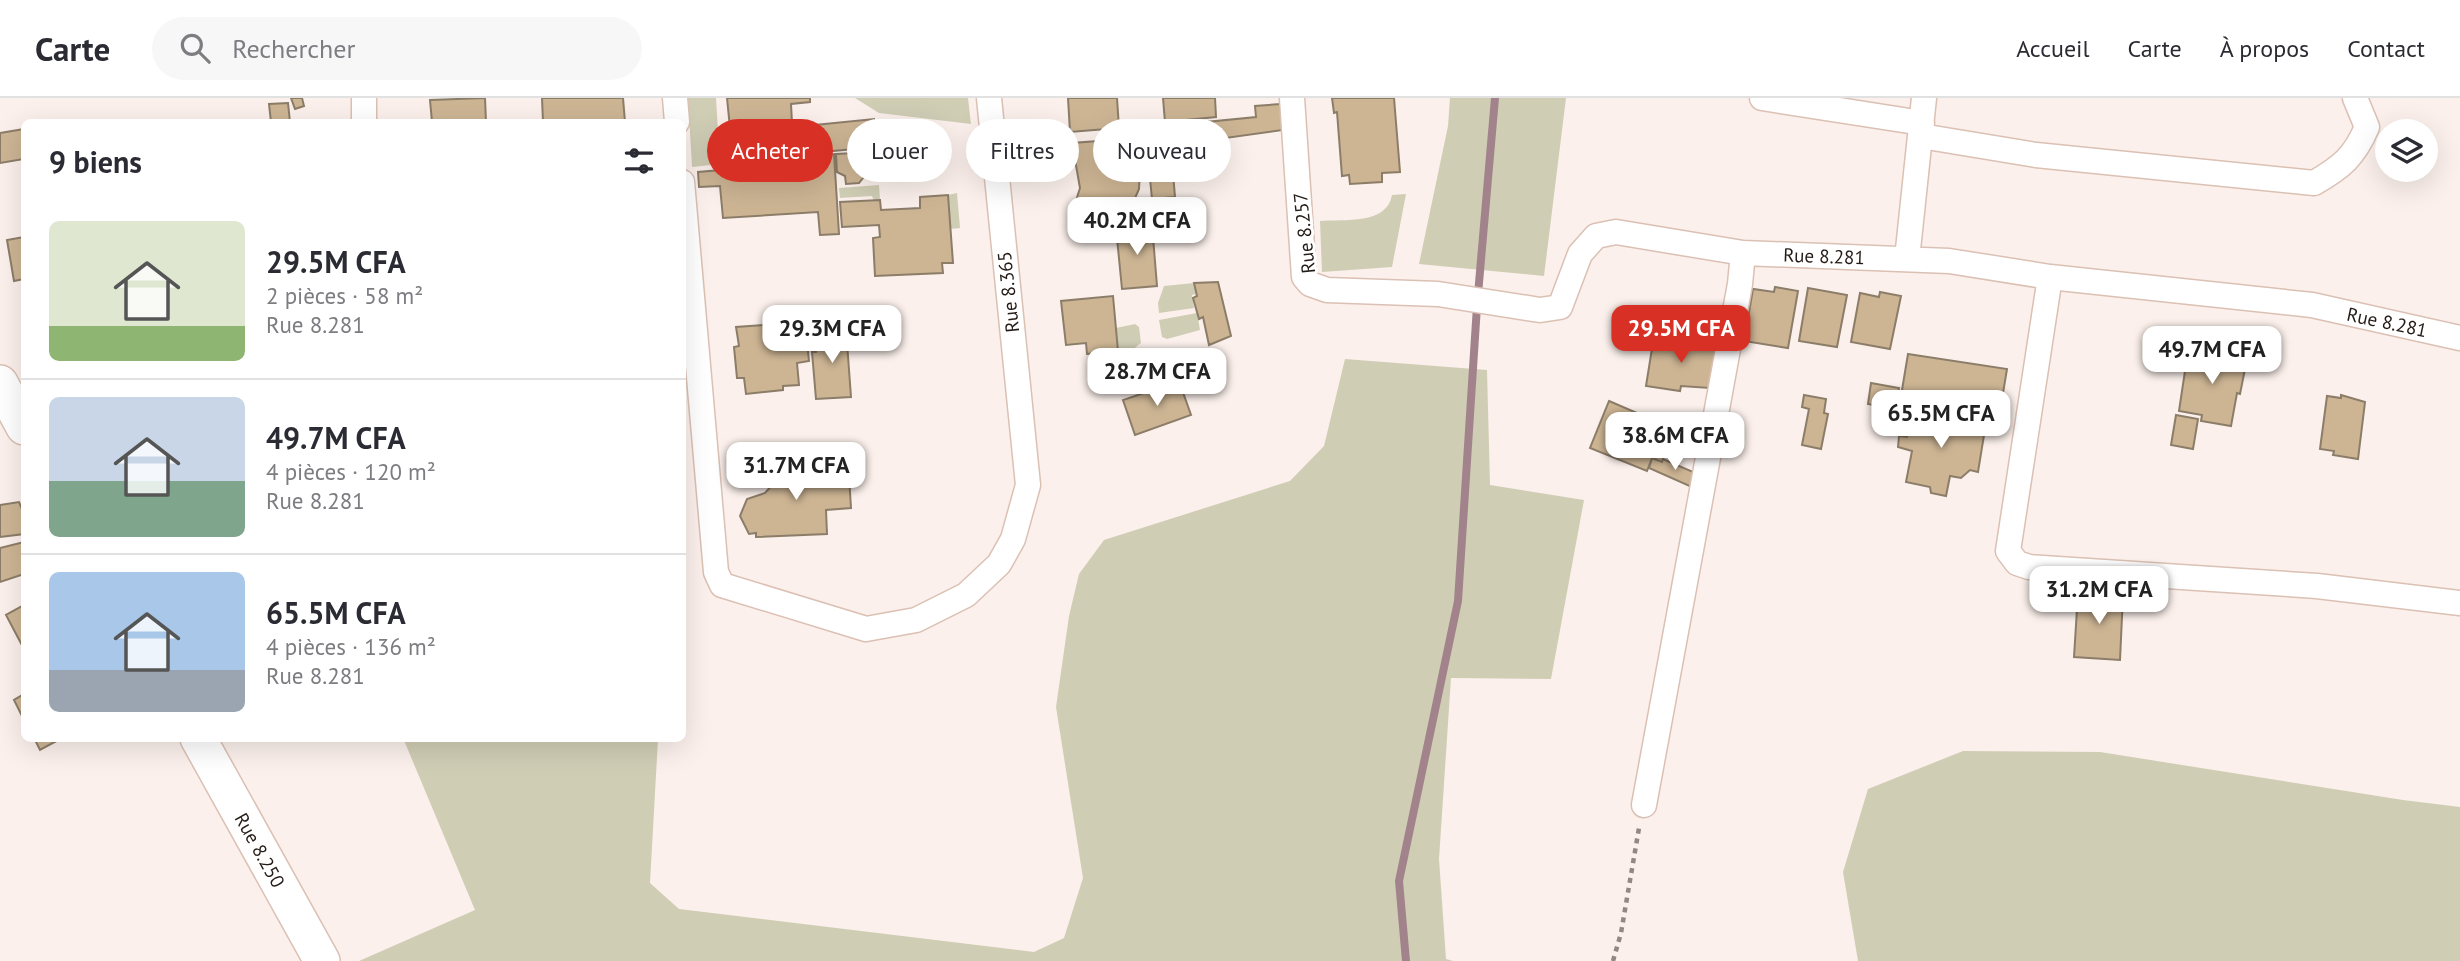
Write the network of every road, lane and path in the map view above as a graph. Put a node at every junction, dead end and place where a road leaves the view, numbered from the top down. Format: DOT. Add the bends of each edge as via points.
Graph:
graph roads {
  1 [pos="364,98"];
  2 [pos="675,98"];
  3 [pos="989,98"];
  4 [pos="1292,98"];
  5 [pos="1762,98"];
  6 [pos="1924,98"];
  7 [pos="2355,98"];
  8 [pos="364,119"];
  9 [pos="677,119"];
  10 [pos="1921,130"];
  11 [pos="686,228"];
  12 [pos="1743,253"];
  13 [pos="1907,259"];
  14 [pos="2050,278"];
  15 [pos="1310,284"];
  16 [pos="2460,338"];
  17 [pos="0,383"];
  18 [pos="21,422"];
  19 [pos="2460,603"];
  20 [pos="200,742"];
  21 [pos="1644,805"];
  22 [pos="322,961"];
  23 [pos="1613,961"];
  1 -- 8 [label="street"];
  2 -- 9 [label="street"];
  3 -- 11 [label="street, Rue 8.365" via="1028,485 1013,539 999,564 965,595 916,620 866,629 722,585 716,572"];
  4 -- 15 [label="street, Rue 8.257" via="1304,277"];
  5 -- 10 [label="street"];
  6 -- 10 [label="street"];
  7 -- 10 [label="street" via="2367,127 2358,148 2340,168 2314,183 2036,155"];
  10 -- 13 [label="street"];
  12 -- 13 [label="street, Rue 8.281"];
  12 -- 15 [label="street, Rue 8.281" via="1616,232 1596,236 1580,254 1560,307 1540,310 1438,294 1327,290"];
  12 -- 21 [label="street" via="1741,284"];
  13 -- 14 [label="street, Rue 8.281" via="1949,261"];
  14 -- 16 [label="street, Rue 8.281" via="2312,305"];
  14 -- 19 [label="street" via="2008,551 2017,563 2317,586"];
  17 -- 18 [label="street"];
  20 -- 22 [label="street, Rue 8.250"];
  21 -- 23 [label="path"];
}
